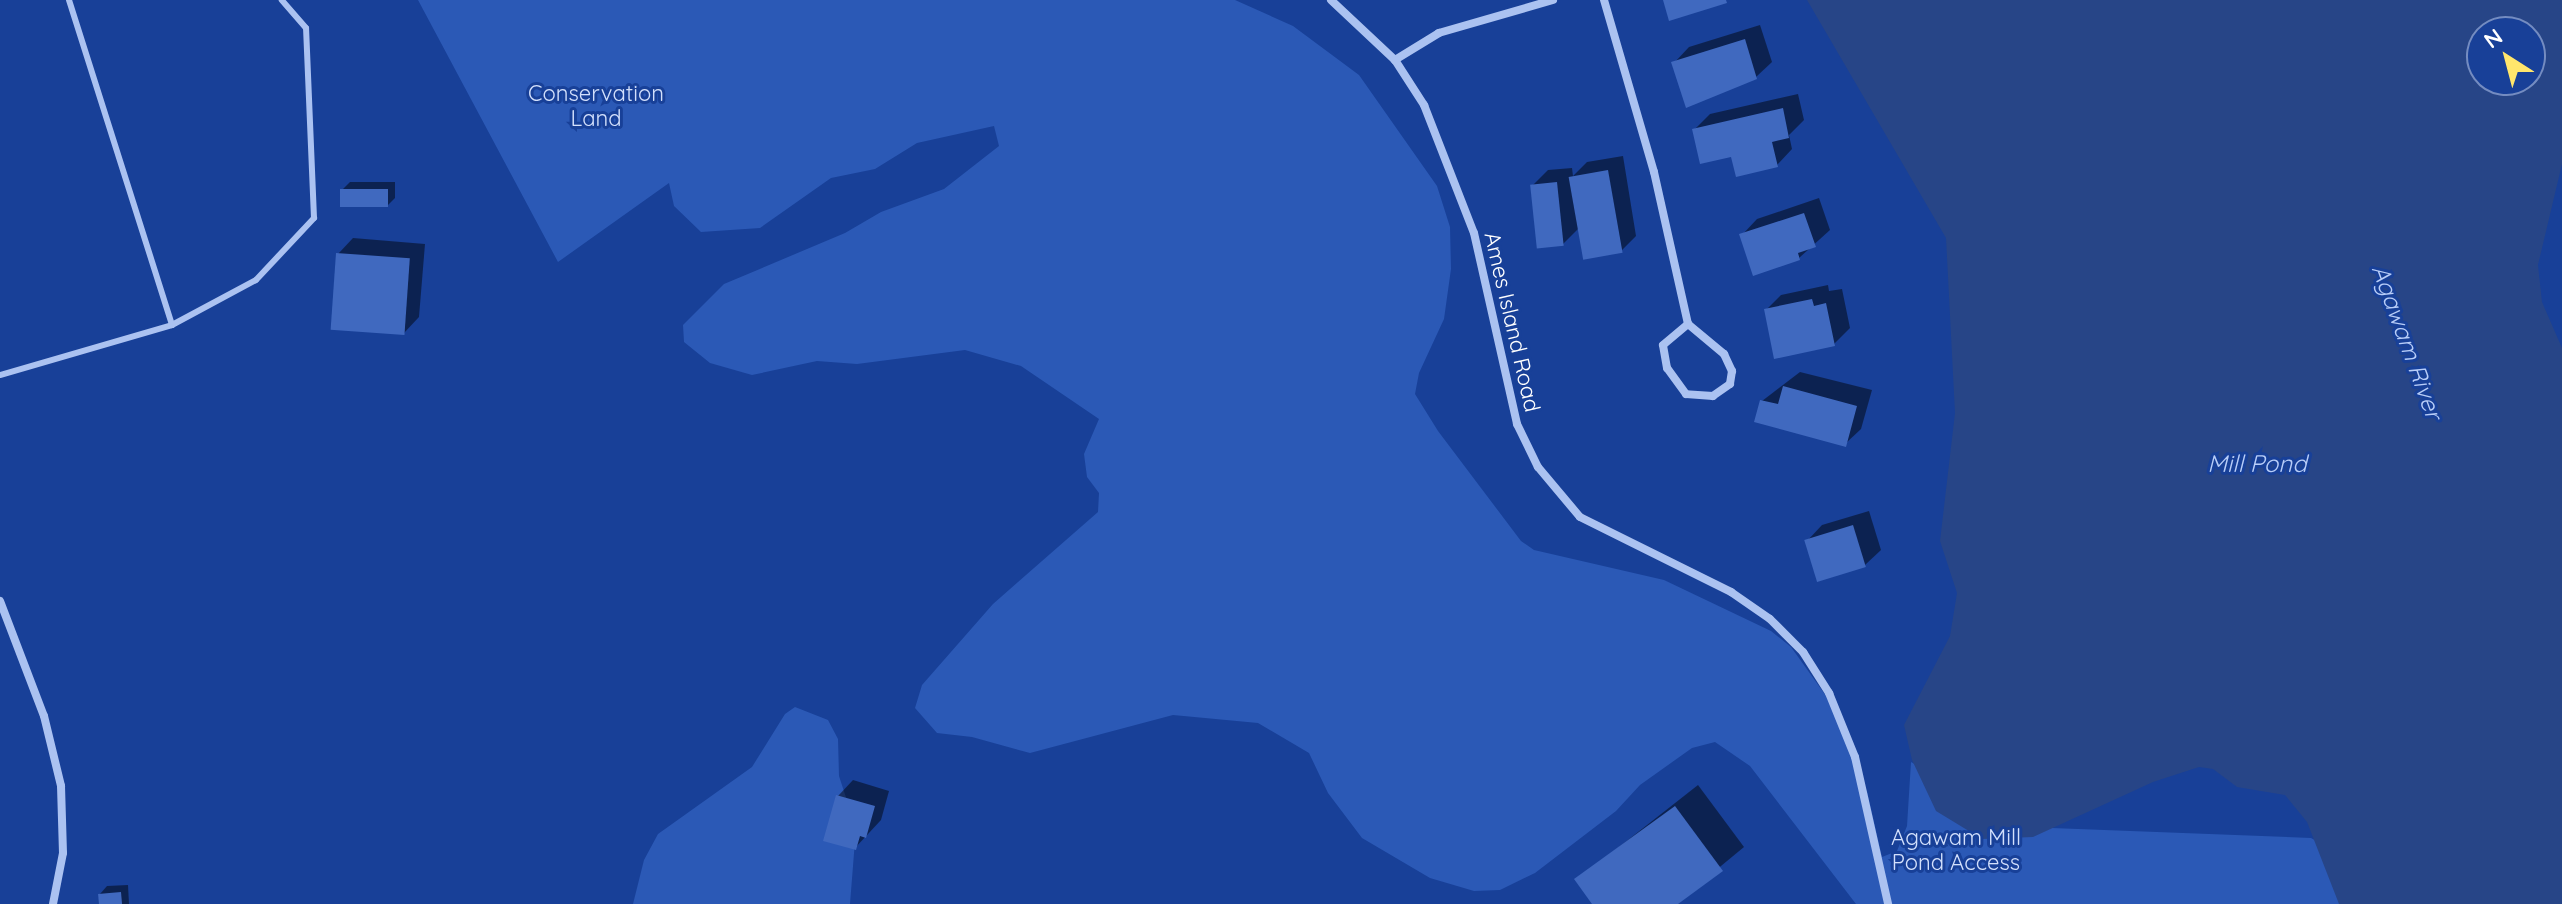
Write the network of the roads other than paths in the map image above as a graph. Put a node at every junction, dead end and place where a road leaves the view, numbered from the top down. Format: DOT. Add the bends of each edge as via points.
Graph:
graph roads {
  1 [pos="69,0"];
  2 [pos="282,0"];
  3 [pos="1331,0"];
  4 [pos="1553,0"];
  5 [pos="1604,0"];
  6 [pos="1395,60"];
  7 [pos="1688,324"];
  8 [pos="172,325"];
  9 [pos="0,375"];
  10 [pos="0,601"];
  11 [pos="53,904"];
  12 [pos="1888,904"];
  1 -- 8 [label="lane"];
  2 -- 8 [label="lane" via="306,28 314,218 256,280"];
  3 -- 6 [label="street, Ames Island Road"];
  4 -- 6 [label="street" via="1439,33"];
  5 -- 7 [label="street" via="1654,172"];
  6 -- 12 [label="street, Ames Island Road" via="1424,105 1474,233 1509,401 1538,467 1580,517 1731,592 1770,619 1803,652 1829,693 1855,757"];
  7 -- 7 [label="street" via="1724,354 1732,371 1730,384 1713,396 1686,394 1667,368 1663,345"];
  8 -- 9 [label="lane"];
  10 -- 11 [label="street" via="44,716 61,786 63,853"];
}
